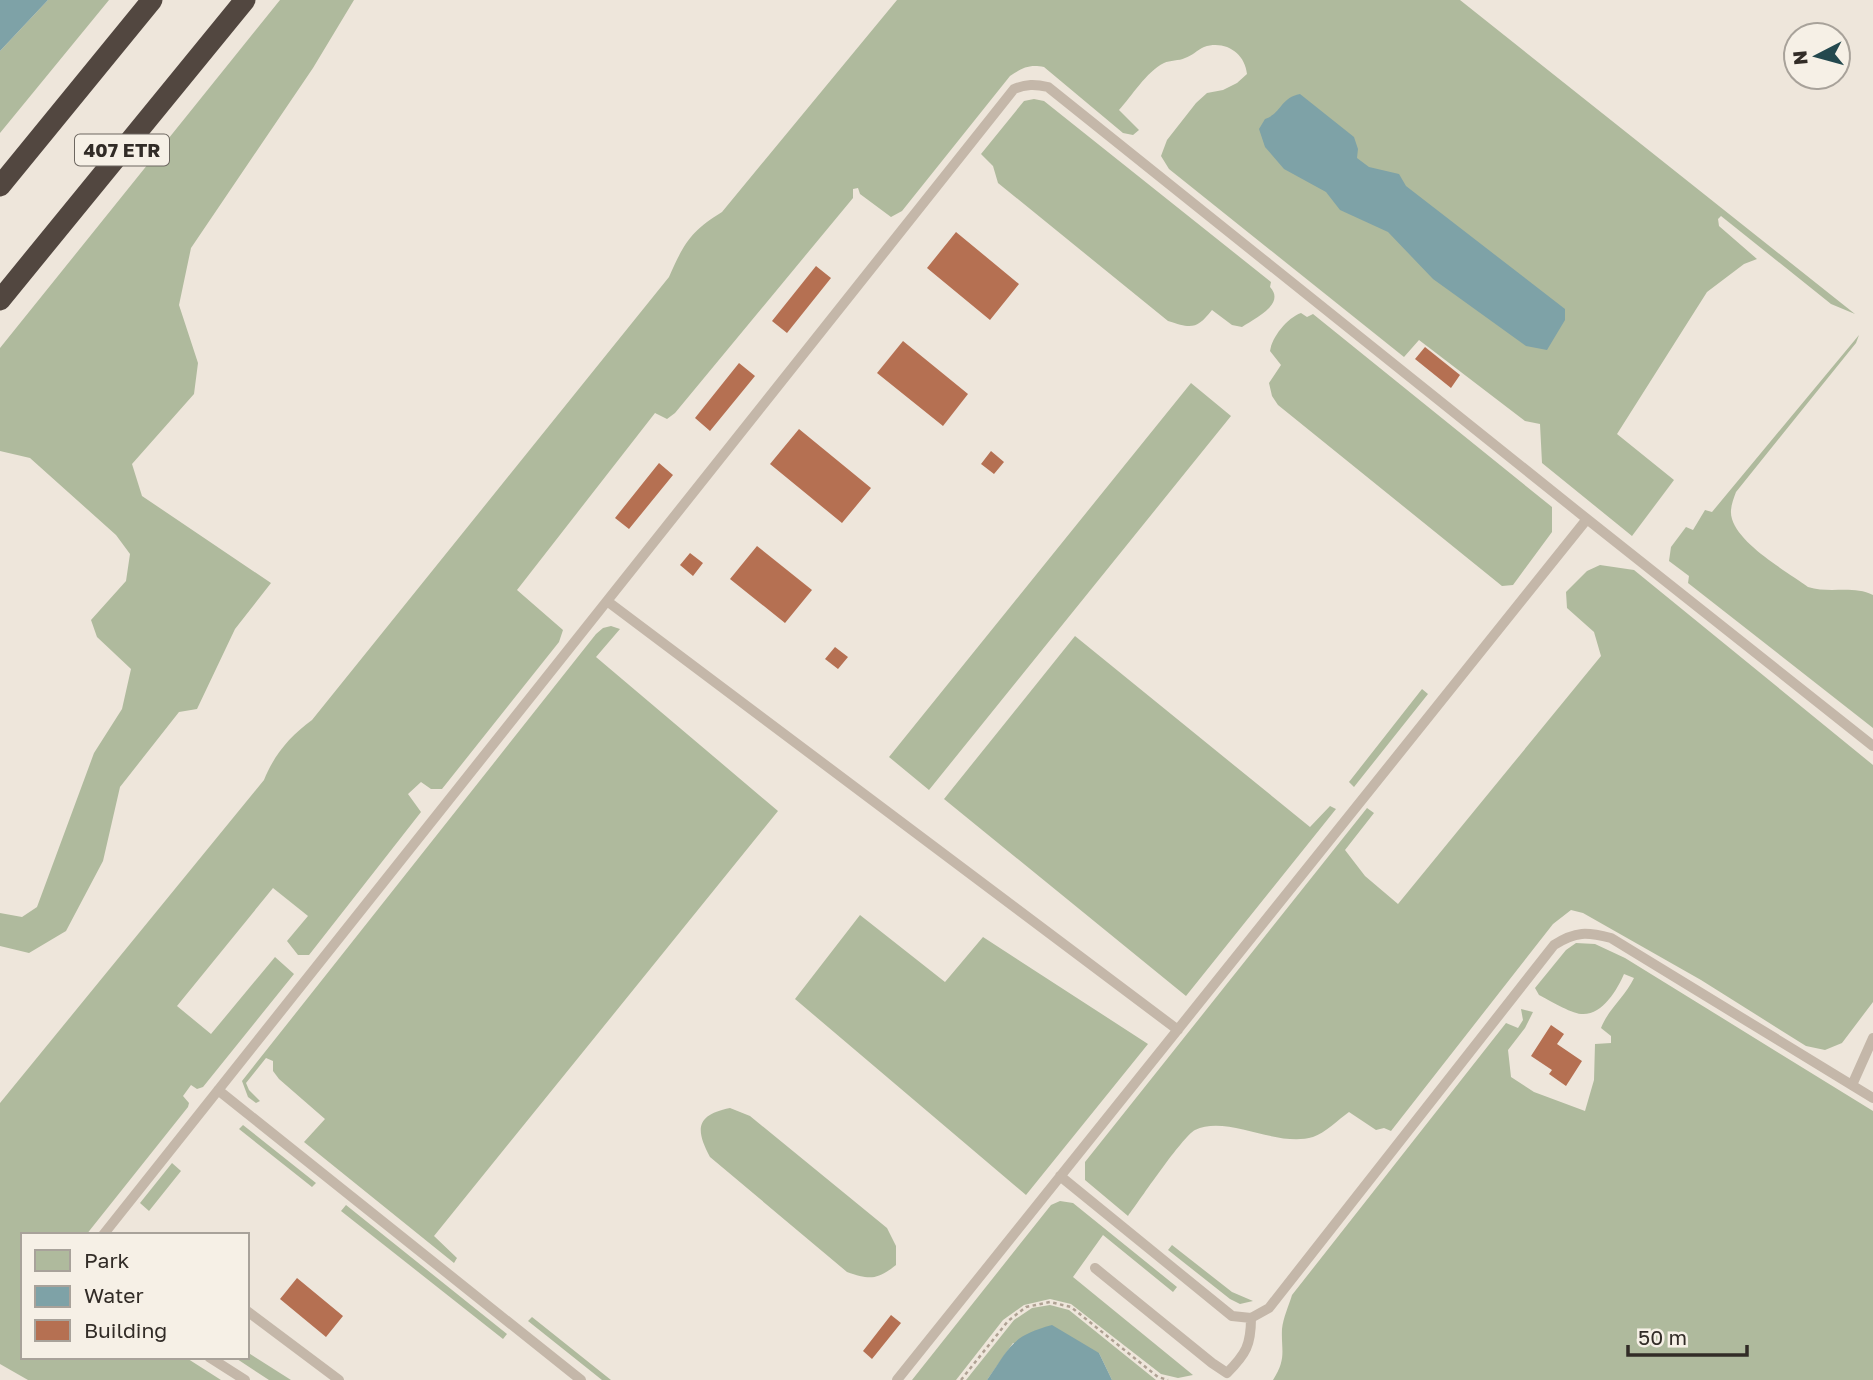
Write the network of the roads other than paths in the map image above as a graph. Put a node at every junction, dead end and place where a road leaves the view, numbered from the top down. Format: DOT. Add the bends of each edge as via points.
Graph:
graph roads {
  1 [pos="152,0"];
  2 [pos="244,0"];
  3 [pos="0,187"];
  4 [pos="0,300"];
  5 [pos="1587,519"];
  6 [pos="607,601"];
  7 [pos="1873,746"];
  8 [pos="1178,1030"];
  9 [pos="1873,1038"];
  10 [pos="1852,1085"];
  11 [pos="218,1090"];
  12 [pos="1873,1098"];
  13 [pos="1060,1176"];
  14 [pos="105,1233"];
  15 [pos="1095,1269"];
  16 [pos="248,1312"];
  17 [pos="1251,1318"];
  18 [pos="212,1359"];
  19 [pos="245,1380"];
  20 [pos="339,1380"];
  21 [pos="581,1380"];
  22 [pos="897,1380"];
  1 -- 3 [label="highway, 407 ETR"];
  2 -- 4 [label="highway, 407 ETR"];
  5 -- 6 [label="lane" via="1048,88 1024,85 1014,89"];
  5 -- 7 [label="lane"];
  5 -- 8 [label="lane"];
  6 -- 8 [label="lane"];
  6 -- 11 [label="lane"];
  8 -- 13 [label="lane"];
  9 -- 10 [label="lane"];
  10 -- 12 [label="lane"];
  10 -- 17 [label="lane" via="1611,938 1590,933 1569,936 1554,945 1269,1308"];
  11 -- 14 [label="lane"];
  11 -- 21 [label="lane"];
  13 -- 17 [label="lane" via="1231,1316"];
  13 -- 22 [label="lane"];
  15 -- 17 [label="lane" via="1227,1373 1244,1356"];
  16 -- 20 [label="lane"];
  18 -- 19 [label="lane"];
}
